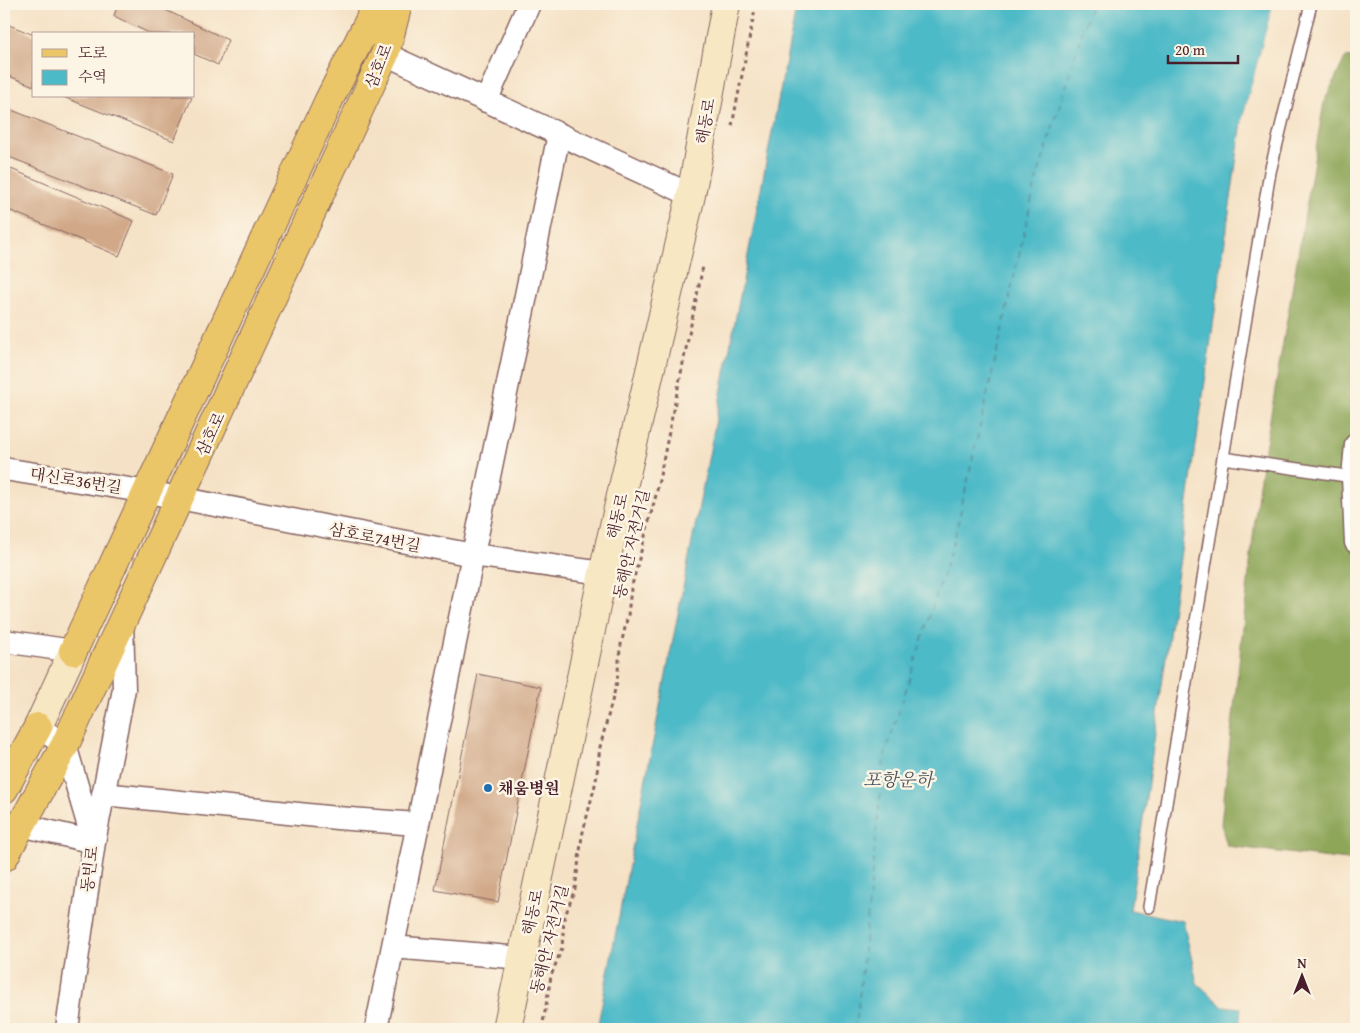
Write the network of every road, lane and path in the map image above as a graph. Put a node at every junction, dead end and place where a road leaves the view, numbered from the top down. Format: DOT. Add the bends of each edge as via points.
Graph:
graph roads {
  1 [pos="374,4"];
  2 [pos="398,4"];
  3 [pos="529,4"];
  4 [pos="726,4"];
  5 [pos="756,4"];
  6 [pos="1311,4"];
  7 [pos="384,54"];
  8 [pos="486,101"];
  9 [pos="731,128"];
  10 [pos="559,134"];
  11 [pos="691,195"];
  12 [pos="704,263"];
  13 [pos="1356,445"];
  14 [pos="1223,458"];
  15 [pos="4,469"];
  16 [pos="1354,476"];
  17 [pos="148,492"];
  18 [pos="180,500"];
  19 [pos="1356,542"];
  20 [pos="473,555"];
  21 [pos="604,573"];
  22 [pos="122,621"];
  23 [pos="4,641"];
  24 [pos="73,651"];
  25 [pos="38,727"];
  26 [pos="66,744"];
  27 [pos="7,778"];
  28 [pos="103,794"];
  29 [pos="417,824"];
  30 [pos="22,825"];
  31 [pos="94,842"];
  32 [pos="4,857"];
  33 [pos="1149,907"];
  34 [pos="393,947"];
  35 [pos="522,958"];
  36 [pos="67,1029"];
  37 [pos="376,1029"];
  38 [pos="507,1029"];
  39 [pos="542,1029"];
  1 -- 17 [label="main road, 삼호로" via="370,19 329,100"];
  2 -- 7 [label="main road, 삼호로"];
  3 -- 8 [label="street"];
  4 -- 11 [label="street, 해동로"];
  5 -- 9 [label="path"];
  6 -- 14 [label="lane" via="1270,172"];
  7 -- 8 [label="street"];
  7 -- 18 [label="main road, 삼호로"];
  8 -- 10 [label="street"];
  10 -- 11 [label="street"];
  10 -- 20 [label="street"];
  11 -- 21 [label="street, 해동로"];
  12 -- 39 [label="path, 동해안 자전거길" via="656,495 631,589 617,682 600,747 575,889 564,919 562,948 551,976"];
  13 -- 16 [label="street"];
  14 -- 16 [label="lane"];
  14 -- 33 [label="lane"];
  15 -- 17 [label="street, 대신로36번길"];
  16 -- 19 [label="street"];
  17 -- 18 [label="street, 삼호로74번길"];
  17 -- 24 [label="main road, 삼호로"];
  18 -- 20 [label="street, 삼호로74번길"];
  18 -- 22 [label="main road, 삼호로"];
  20 -- 21 [label="street, 삼호로74번길"];
  20 -- 29 [label="street"];
  21 -- 35 [label="street, 해동로"];
  22 -- 26 [label="main road, 삼호로"];
  22 -- 28 [label="street" via="124,689"];
  23 -- 24 [label="street"];
  24 -- 25 [label="street, 삼호로"];
  25 -- 26 [label="street"];
  25 -- 27 [label="main road, 삼호로"];
  26 -- 30 [label="main road, 삼호로"];
  26 -- 31 [label="street, 동빈로"];
  28 -- 29 [label="street"];
  28 -- 31 [label="street"];
  29 -- 34 [label="street"];
  30 -- 31 [label="street"];
  30 -- 32 [label="main road, 삼호로"];
  31 -- 36 [label="street, 동빈로"];
  34 -- 35 [label="street"];
  34 -- 37 [label="street"];
  35 -- 38 [label="street, 해동로"];
}
